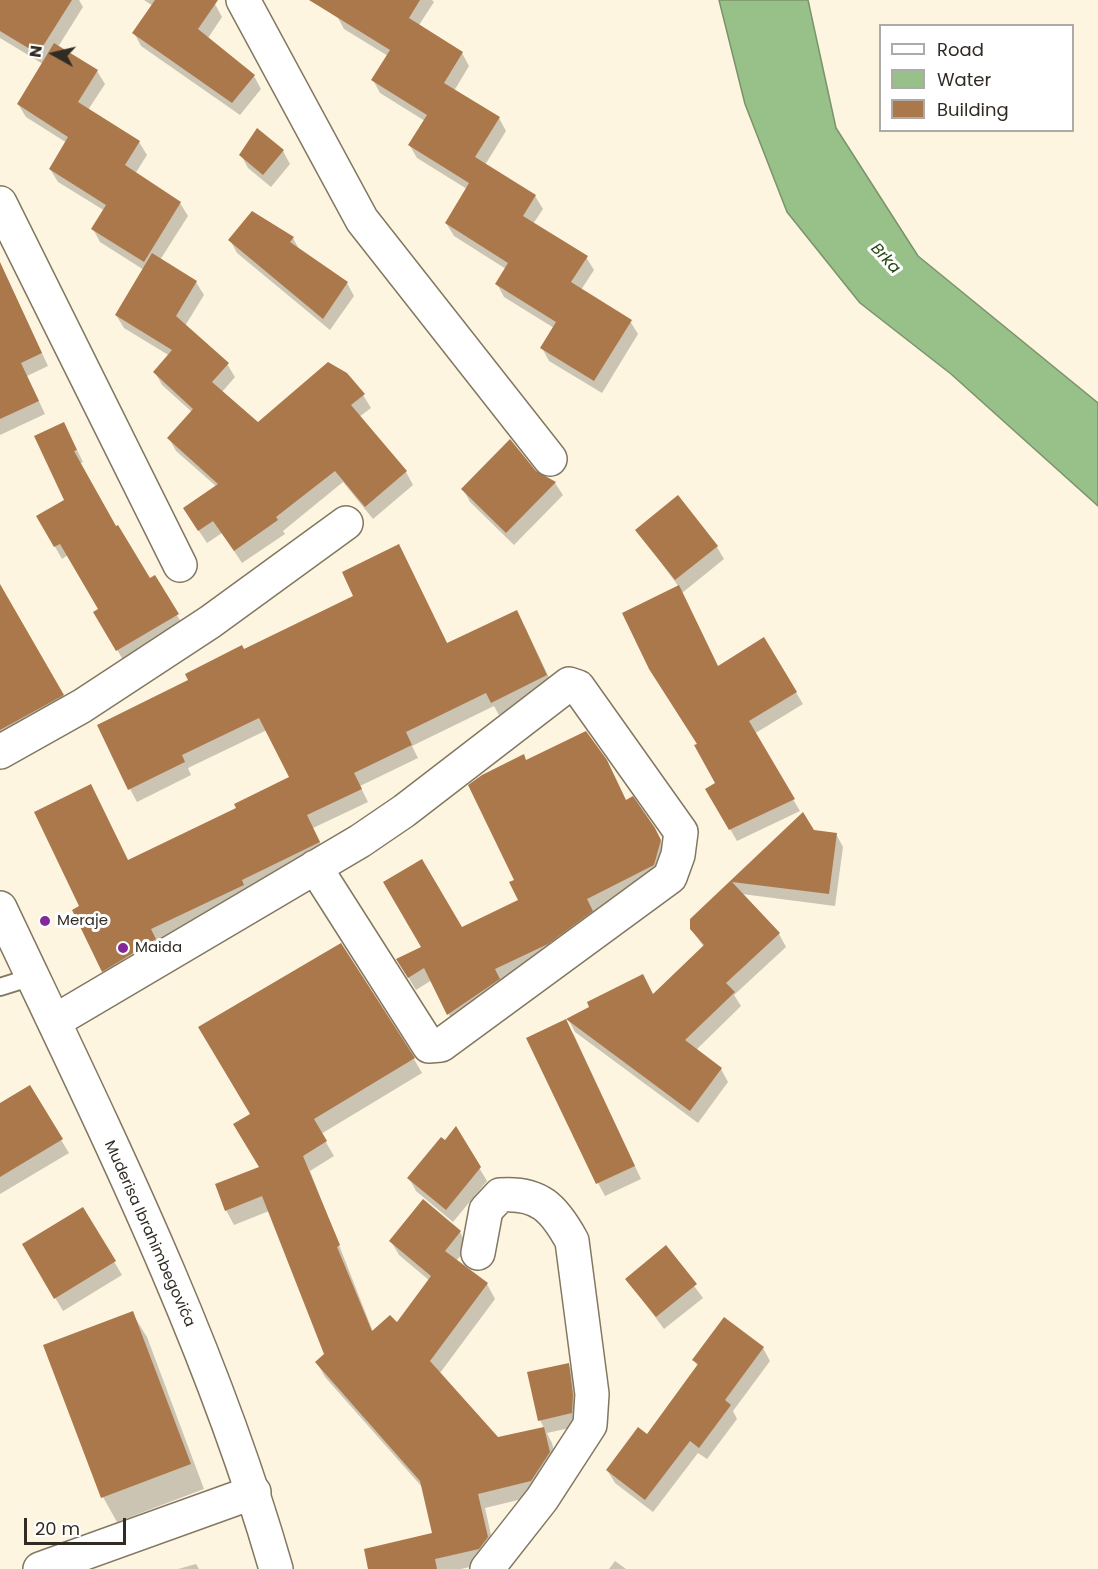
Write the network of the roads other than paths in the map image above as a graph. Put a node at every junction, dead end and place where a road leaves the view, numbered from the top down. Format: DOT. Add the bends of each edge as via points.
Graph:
graph roads {
  1 [pos="243,0"];
  2 [pos="0,203"];
  3 [pos="550,459"];
  4 [pos="346,523"];
  5 [pos="180,565"];
  6 [pos="0,752"];
  7 [pos="315,867"];
  8 [pos="0,908"];
  9 [pos="32,977"];
  10 [pos="0,987"];
  11 [pos="55,1021"];
  12 [pos="478,1253"];
  13 [pos="254,1492"];
  14 [pos="40,1569"];
  15 [pos="276,1569"];
  16 [pos="487,1569"];
  1 -- 3 [label="street" via="362,220"];
  2 -- 5 [label="street"];
  4 -- 6 [label="street" via="210,622 82,706"];
  7 -- 7 [label="street" via="404,811 569,684 578,687 681,832 670,877 441,1045 429,1046"];
  7 -- 11 [label="street"];
  8 -- 9 [label="street, Muderisa Ibrahimbegovića"];
  9 -- 10 [label="lane"];
  9 -- 11 [label="street, Muderisa Ibrahimbegovića"];
  11 -- 13 [label="street, Muderisa Ibrahimbegovića" via="176,1291"];
  12 -- 16 [label="street" via="486,1210 500,1195 522,1194 541,1202 560,1220 572,1241 592,1394 590,1425 542,1499"];
  13 -- 14 [label="street"];
  13 -- 15 [label="street, Muderisa Ibrahimbegovića"];
}
